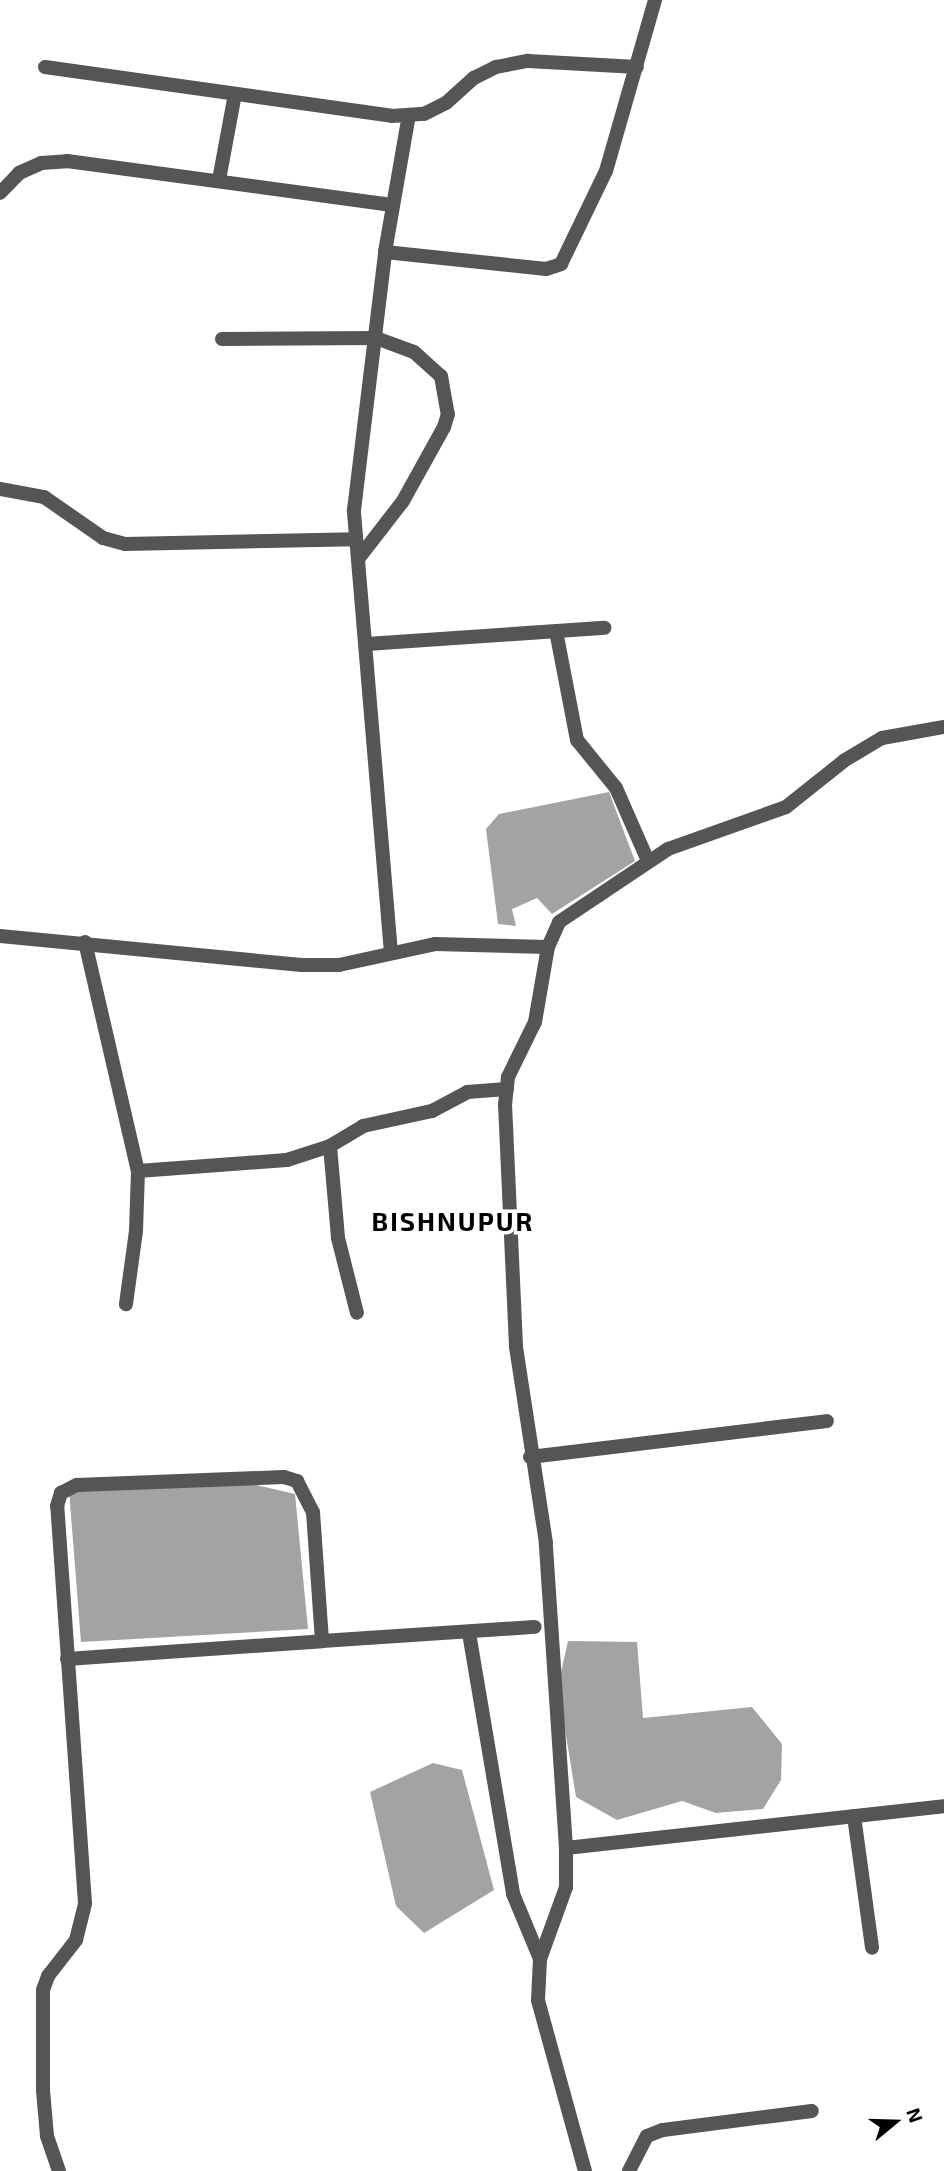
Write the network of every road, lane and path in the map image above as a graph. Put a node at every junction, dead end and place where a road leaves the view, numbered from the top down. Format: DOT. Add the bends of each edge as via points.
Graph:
graph roads {
  1 [pos="655,0"];
  2 [pos="45,67"];
  3 [pos="637,67"];
  4 [pos="235,94"];
  5 [pos="409,115"];
  6 [pos="219,180"];
  7 [pos="0,193"];
  8 [pos="393,205"];
  9 [pos="386,252"];
  10 [pos="376,338"];
  11 [pos="222,339"];
  12 [pos="0,489"];
  13 [pos="355,538"];
  14 [pos="358,559"];
  15 [pos="604,628"];
  16 [pos="556,631"];
  17 [pos="367,644"];
  18 [pos="944,727"];
  19 [pos="648,861"];
  20 [pos="0,936"];
  21 [pos="85,942"];
  22 [pos="548,947"];
  23 [pos="391,953"];
  24 [pos="507,1089"];
  25 [pos="330,1146"];
  26 [pos="138,1171"];
  27 [pos="126,1304"];
  28 [pos="357,1313"];
  29 [pos="827,1421"];
  30 [pos="530,1457"];
  31 [pos="535,1627"];
  32 [pos="469,1633"];
  33 [pos="322,1641"];
  34 [pos="67,1659"];
  35 [pos="944,1806"];
  36 [pos="854,1816"];
  37 [pos="566,1848"];
  38 [pos="872,1948"];
  39 [pos="540,1959"];
  40 [pos="813,2111"];
  41 [pos="59,2171"];
  42 [pos="585,2171"];
  43 [pos="629,2171"];
  1 -- 3 [label="street"];
  2 -- 4 [label="street"];
  3 -- 5 [label="street" via="528,61 496,67 474,78 446,103 424,114"];
  3 -- 9 [label="street" via="606,171 561,264 545,269"];
  4 -- 5 [label="street"];
  4 -- 6 [label="street"];
  5 -- 8 [label="street"];
  6 -- 7 [label="street" via="67,160 41,163 19,173"];
  6 -- 8 [label="street"];
  8 -- 9 [label="street"];
  9 -- 10 [label="street"];
  10 -- 11 [label="street"];
  10 -- 13 [label="street" via="354,510"];
  10 -- 14 [label="street" via="414,352 431,364 441,376 447,414 403,501"];
  12 -- 13 [label="street" via="44,497 103,538 125,544"];
  13 -- 14 [label="street"];
  14 -- 17 [label="street"];
  15 -- 16 [label="street"];
  16 -- 17 [label="street"];
  16 -- 19 [label="street" via="577,740 616,788"];
  17 -- 23 [label="street"];
  18 -- 19 [label="street" via="882,738 845,760 786,807 685,842"];
  19 -- 22 [label="street" via="559,922"];
  20 -- 21 [label="street"];
  21 -- 23 [label="street" via="302,965 339,965"];
  21 -- 26 [label="street"];
  22 -- 23 [label="street" via="435,944"];
  22 -- 24 [label="street" via="535,1022"];
  24 -- 25 [label="street" via="467,1092 432,1111 363,1126"];
  24 -- 30 [label="street" via="516,1346"];
  25 -- 26 [label="street" via="287,1160"];
  25 -- 28 [label="street" via="338,1238"];
  26 -- 27 [label="street"];
  29 -- 30 [label="street"];
  30 -- 37 [label="street" via="546,1543"];
  31 -- 32 [label="street"];
  32 -- 33 [label="street"];
  32 -- 39 [label="street" via="513,1894"];
  33 -- 34 [label="street"];
  33 -- 34 [label="street" via="313,1512 296,1482 284,1477 77,1485 61,1493 57,1506"];
  34 -- 41 [label="street" via="85,1903 76,1940 48,1976 43,1990 47,2136"];
  35 -- 36 [label="street"];
  36 -- 37 [label="street"];
  36 -- 38 [label="street"];
  37 -- 39 [label="street" via="566,1887"];
  39 -- 42 [label="street" via="538,2000"];
  40 -- 43 [label="street" via="663,2130 647,2136"];
}
